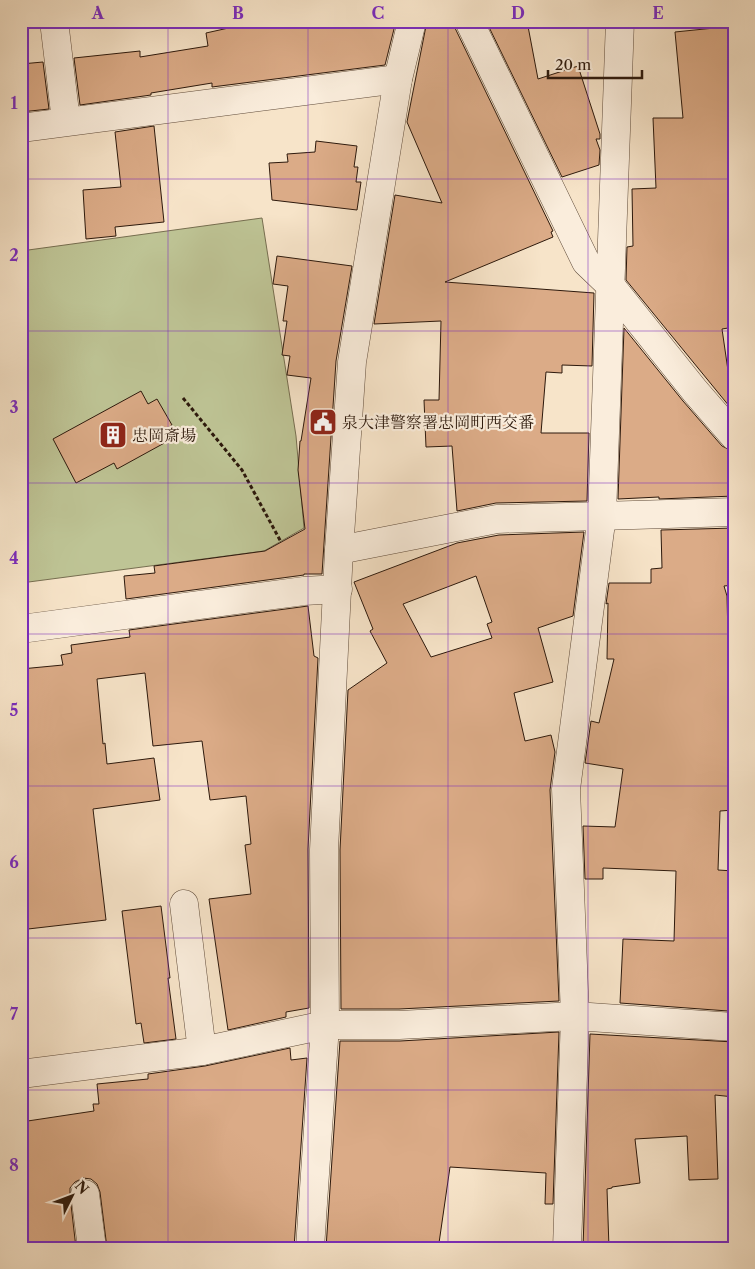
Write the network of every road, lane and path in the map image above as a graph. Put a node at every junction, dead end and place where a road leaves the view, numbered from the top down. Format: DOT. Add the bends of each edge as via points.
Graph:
graph roads {
  1 [pos="54,21"];
  2 [pos="412,21"];
  3 [pos="469,21"];
  4 [pos="620,21"];
  5 [pos="398,79"];
  6 [pos="66,121"];
  7 [pos="21,128"];
  8 [pos="611,286"];
  9 [pos="184,398"];
  10 [pos="734,436"];
  11 [pos="734,512"];
  12 [pos="602,515"];
  13 [pos="281,542"];
  14 [pos="339,550"];
  15 [pos="338,589"];
  16 [pos="21,629"];
  17 [pos="184,904"];
  18 [pos="575,1016"];
  19 [pos="325,1025"];
  20 [pos="734,1027"];
  21 [pos="202,1052"];
  22 [pos="21,1074"];
  23 [pos="85,1194"];
  24 [pos="92,1248"];
  25 [pos="310,1248"];
  26 [pos="567,1248"];
  1 -- 6 [label="street"];
  2 -- 5 [label="street"];
  3 -- 8 [label="street" via="586,262"];
  4 -- 8 [label="street"];
  5 -- 6 [label="street"];
  5 -- 14 [label="street" via="352,362"];
  6 -- 7 [label="street"];
  8 -- 10 [label="street"];
  8 -- 12 [label="street"];
  9 -- 13 [label="path" via="242,470"];
  11 -- 12 [label="street"];
  12 -- 14 [label="street" via="497,519"];
  12 -- 18 [label="street" via="566,789"];
  14 -- 15 [label="street"];
  15 -- 16 [label="street"];
  15 -- 19 [label="street" via="324,850"];
  17 -- 21 [label="street"];
  18 -- 19 [label="street" via="399,1025"];
  18 -- 20 [label="street"];
  18 -- 26 [label="street"];
  19 -- 21 [label="street"];
  19 -- 25 [label="street"];
  21 -- 22 [label="street"];
  23 -- 24 [label="street"];
}
